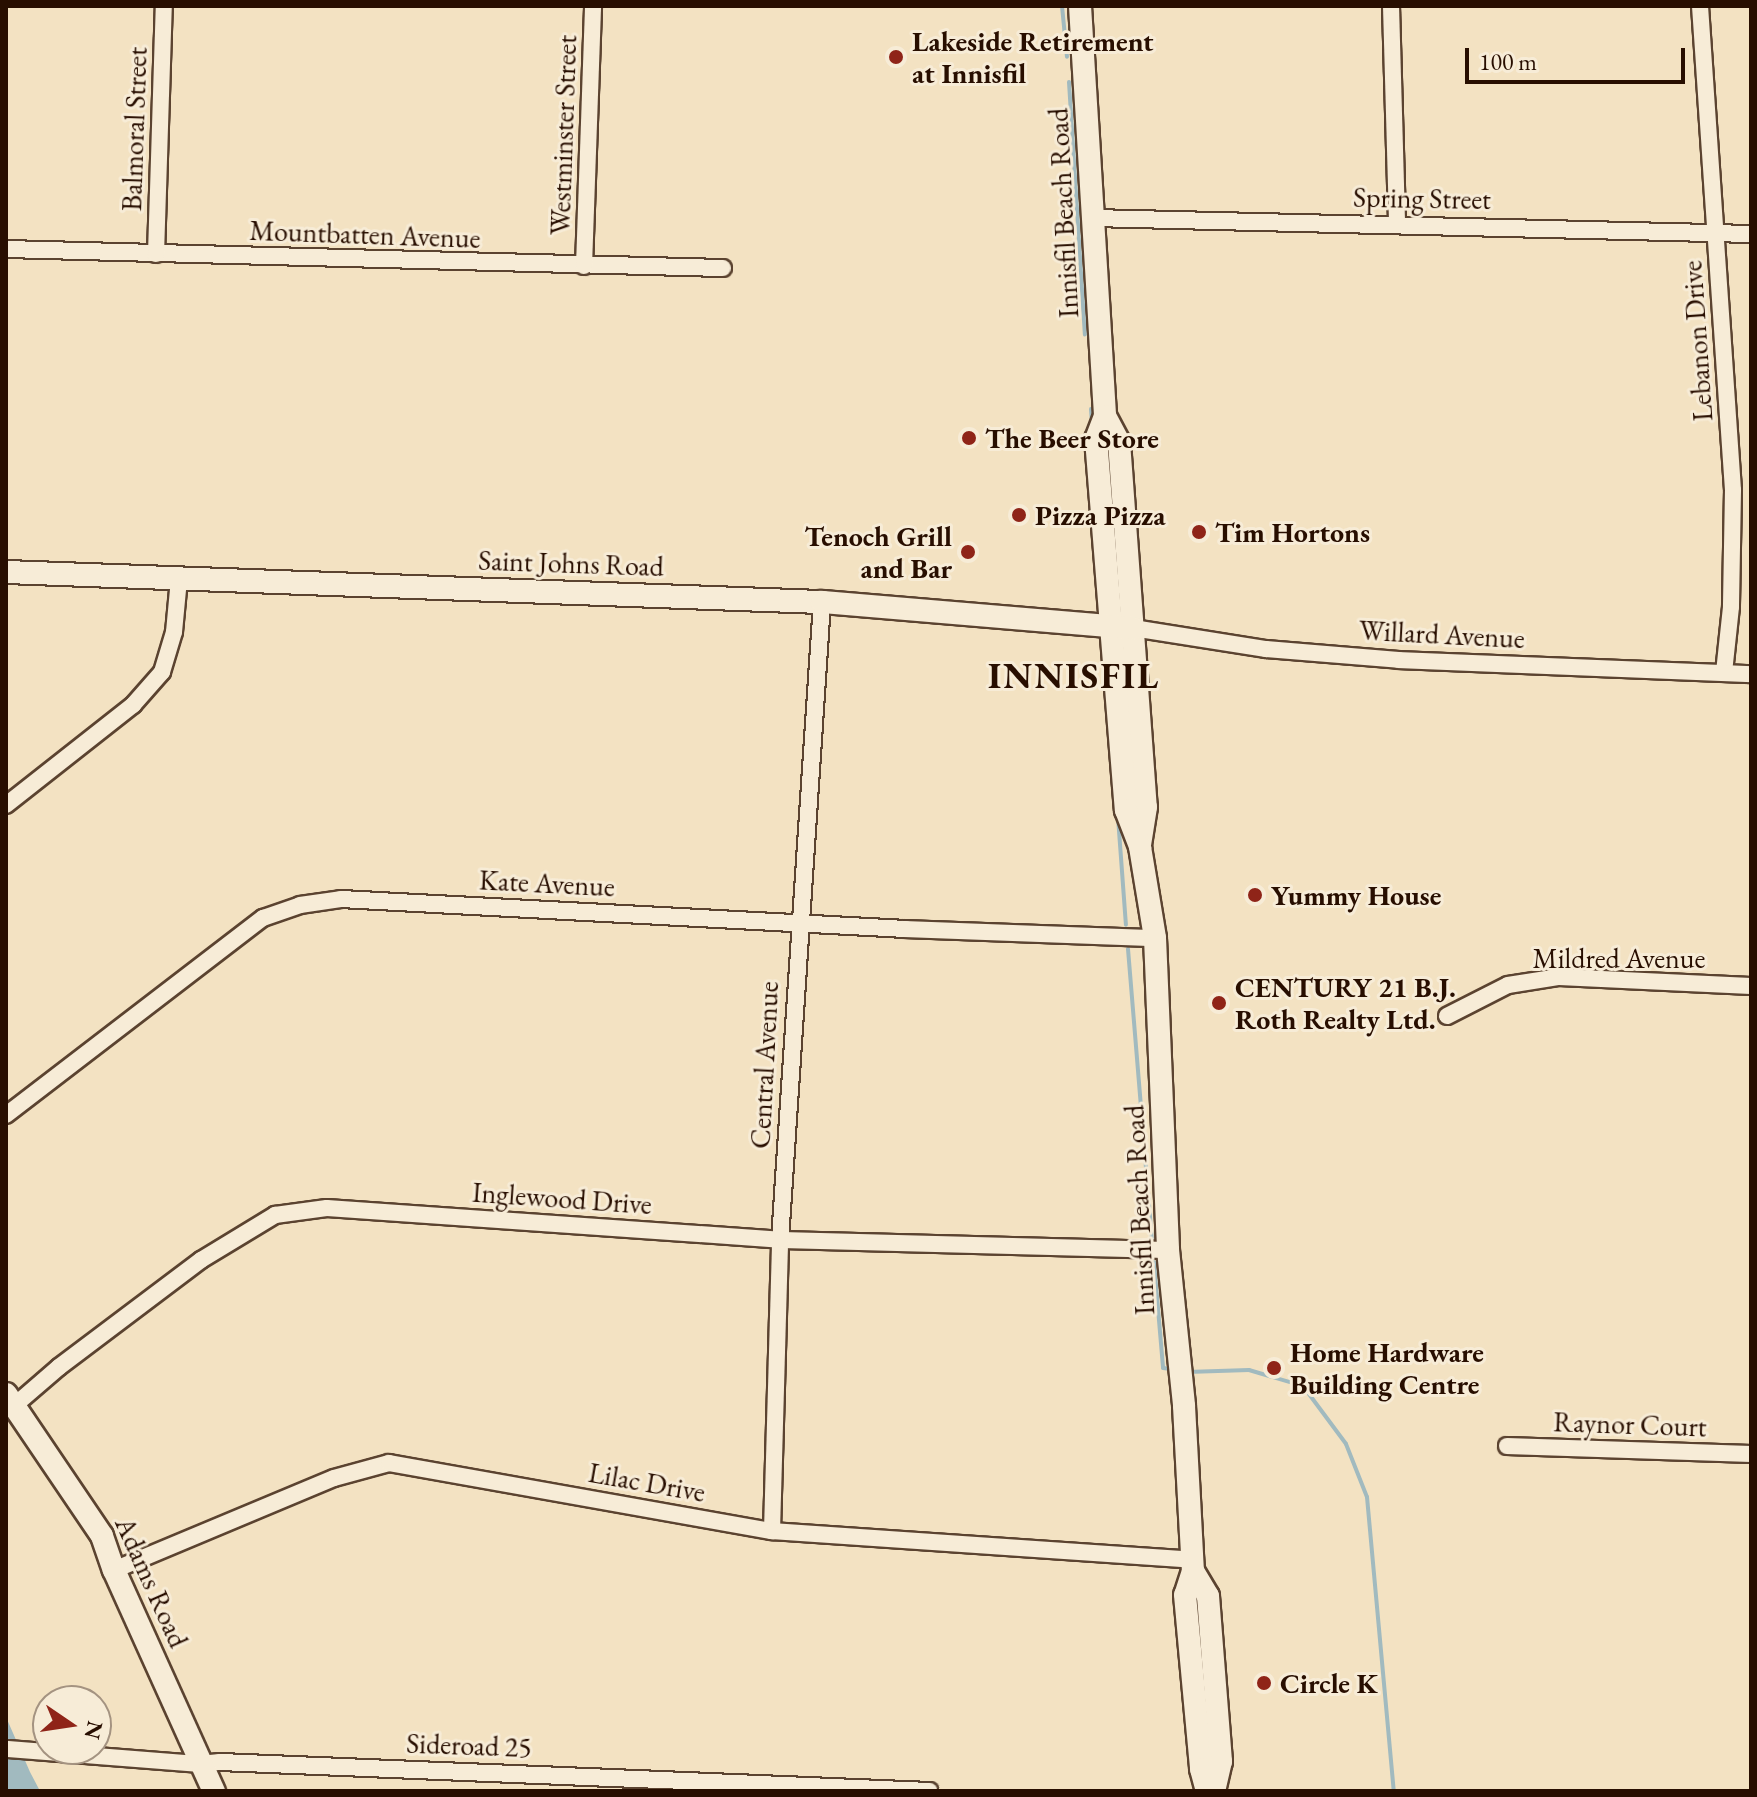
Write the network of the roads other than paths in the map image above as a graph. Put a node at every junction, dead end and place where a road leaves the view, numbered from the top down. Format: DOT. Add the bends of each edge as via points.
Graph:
graph roads {
  1 [pos="164,6"];
  2 [pos="593,6"];
  3 [pos="1080,6"];
  4 [pos="1391,6"];
  5 [pos="1700,6"];
  6 [pos="1092,218"];
  7 [pos="1397,223"];
  8 [pos="1716,232"];
  9 [pos="1751,234"];
  10 [pos="6,249"];
  11 [pos="156,254"];
  12 [pos="584,266"];
  13 [pos="723,268"];
  14 [pos="6,572"];
  15 [pos="179,579"];
  16 [pos="822,602"];
  17 [pos="1122,627"];
  18 [pos="1724,673"];
  19 [pos="1751,674"];
  20 [pos="6,805"];
  21 [pos="799,922"];
  22 [pos="1155,938"];
  23 [pos="1751,986"];
  24 [pos="1447,1016"];
  25 [pos="6,1115"];
  26 [pos="780,1240"];
  27 [pos="1168,1250"];
  28 [pos="11,1400"];
  29 [pos="1507,1446"];
  30 [pos="1751,1454"];
  31 [pos="772,1531"];
  32 [pos="1192,1565"];
  33 [pos="114,1570"];
  34 [pos="8,1749"];
  35 [pos="200,1764"];
  36 [pos="612,1784"];
  37 [pos="214,1791"];
  38 [pos="926,1791"];
  39 [pos="1207,1791"];
  40 [pos="1214,1791"];
  1 -- 11 [label="street, Balmoral Street"];
  2 -- 12 [label="street, Westminster Street"];
  3 -- 6 [label="main road, Innisfil Beach Road"];
  4 -- 7 [label="street"];
  5 -- 8 [label="street, Lebanon Drive"];
  6 -- 7 [label="street, Spring Street"];
  6 -- 17 [label="main road, Innisfil Beach Road" via="1105,416 1096,439"];
  7 -- 8 [label="street, Spring Street"];
  8 -- 9 [label="street, Spring Street"];
  8 -- 18 [label="street, Lebanon Drive" via="1733,490"];
  10 -- 11 [label="street, Mountbatten Avenue"];
  11 -- 12 [label="street, Mountbatten Avenue"];
  12 -- 13 [label="street, Mountbatten Avenue"];
  14 -- 15 [label="main road, Saint Johns Road"];
  15 -- 16 [label="main road, Saint Johns Road"];
  15 -- 20 [label="street" via="174,632 162,672 133,705"];
  16 -- 17 [label="main road, Saint Johns Road"];
  16 -- 21 [label="street, Central Avenue"];
  17 -- 18 [label="street, Willard Avenue" via="1266,649 1399,660"];
  17 -- 22 [label="main road, Innisfil Beach Road" via="1126,810 1140,847"];
  18 -- 19 [label="street, Willard Avenue"];
  21 -- 22 [label="street, Kate Avenue"];
  21 -- 25 [label="street, Kate Avenue" via="341,899 300,905 263,918"];
  21 -- 26 [label="street, Central Avenue"];
  22 -- 27 [label="main road, Innisfil Beach Road"];
  23 -- 24 [label="street, Mildred Avenue" via="1559,977 1508,985"];
  26 -- 27 [label="street, Inglewood Drive"];
  26 -- 28 [label="street, Inglewood Drive" via="327,1208 275,1215 201,1260"];
  26 -- 31 [label="street, Central Avenue"];
  27 -- 32 [label="main road, Innisfil Beach Road" via="1184,1406"];
  28 -- 33 [label="main road, Adams Road" via="102,1536"];
  29 -- 30 [label="street, Raynor Court"];
  31 -- 32 [label="street, Lilac Drive"];
  31 -- 33 [label="street, Lilac Drive" via="389,1463 334,1478"];
  32 -- 39 [label="main road, Innisfil Beach Road" via="1185,1595"];
  32 -- 40 [label="main road, Innisfil Beach Road" via="1208,1596 1221,1761"];
  33 -- 35 [label="main road, Adams Road"];
  34 -- 35 [label="street, Sideroad 25"];
  35 -- 36 [label="street, Sideroad 25"];
  35 -- 37 [label="main road, Adams Road"];
  36 -- 38 [label="street, Sideroad 25"];
}
